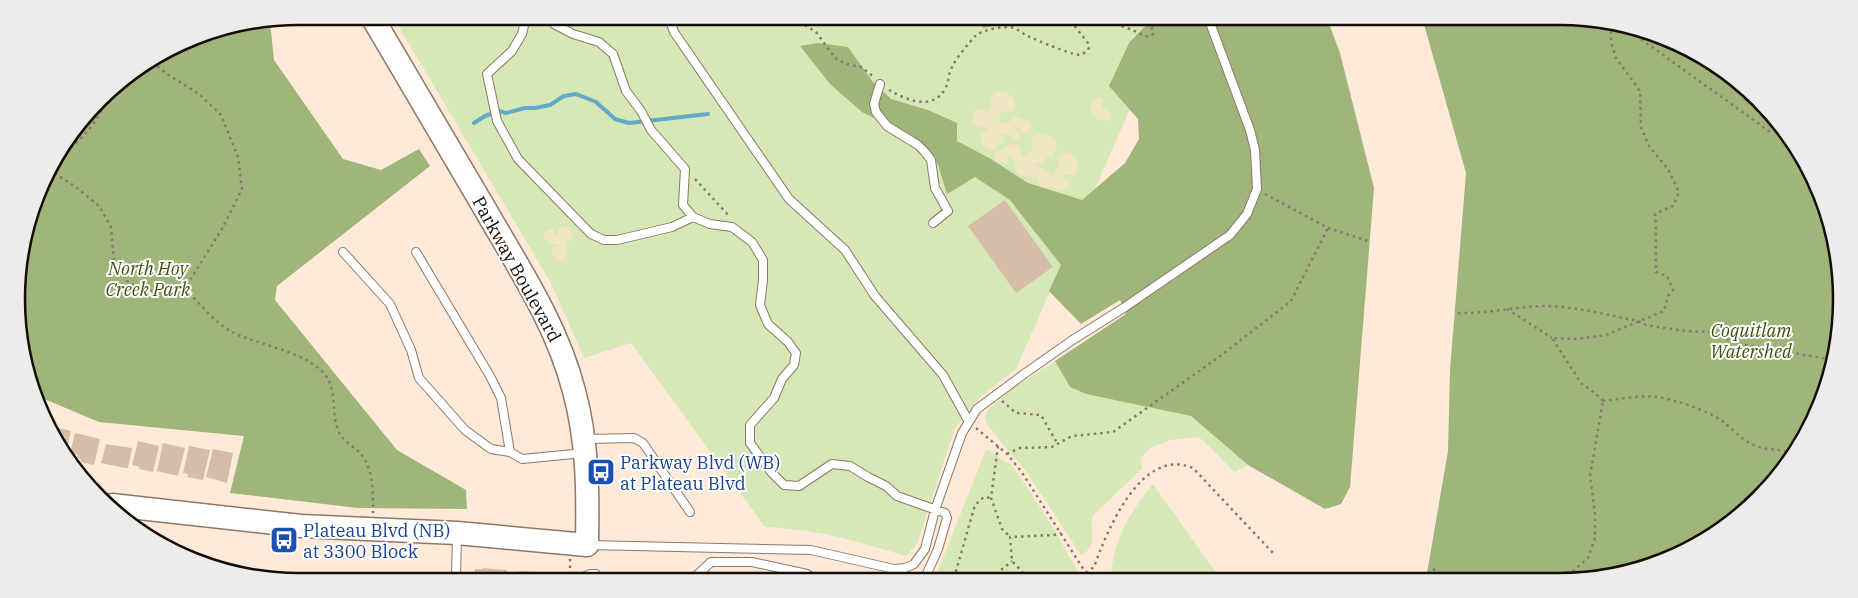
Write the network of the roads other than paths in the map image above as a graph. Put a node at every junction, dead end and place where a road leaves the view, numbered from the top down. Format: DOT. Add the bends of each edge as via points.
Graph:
graph roads {
  1 [pos="377,25"];
  2 [pos="524,25"];
  3 [pos="556,25"];
  4 [pos="672,25"];
  5 [pos="1211,25"];
  6 [pos="880,84"];
  7 [pos="693,217"];
  8 [pos="933,223"];
  9 [pos="343,252"];
  10 [pos="416,252"];
  11 [pos="969,422"];
  12 [pos="585,446"];
  13 [pos="510,452"];
  14 [pos="124,509"];
  15 [pos="935,510"];
  16 [pos="690,512"];
  17 [pos="457,533"];
  18 [pos="587,545"];
  19 [pos="456,573"];
  20 [pos="699,573"];
  21 [pos="791,573"];
  22 [pos="927,573"];
  1 -- 12 [label="street, Parkway Boulevard" via="546,316 569,374"];
  2 -- 7 [label="lane" via="512,50 487,74 497,121 518,159 591,234 604,240 672,227"];
  3 -- 7 [label="lane" via="600,42 613,54 626,91 651,130 685,169 683,205"];
  4 -- 11 [label="lane" via="789,199 845,250 876,296 943,375"];
  5 -- 11 [label="lane" via="1255,150 1257,190 1247,214 1230,235 1063,346 977,409"];
  6 -- 8 [label="lane" via="874,104 876,112 886,126 918,145 931,160 935,188 948,211"];
  7 -- 15 [label="lane" via="732,228 752,242 762,260 760,305 768,324 796,353 794,365 782,379 774,398 750,425 750,443 772,473 784,485 798,486 832,464 850,466 886,486 896,496"];
  9 -- 13 [label="lane" via="390,304 411,350 419,378 465,430 491,449"];
  10 -- 13 [label="lane" via="501,398"];
  11 -- 15 [label="lane" via="962,432"];
  12 -- 13 [label="lane" via="522,458"];
  12 -- 16 [label="lane" via="634,438 643,443"];
  12 -- 18 [label="street, Parkway Boulevard"];
  14 -- 17 [label="street" via="301,526"];
  15 -- 18 [label="lane" via="925,549 914,564 906,568 894,569 811,550"];
  15 -- 22 [label="lane" via="945,513 947,518"];
  17 -- 18 [label="street"];
  17 -- 19 [label="lane"];
  20 -- 21 [label="lane" via="711,562 752,562"];
}
